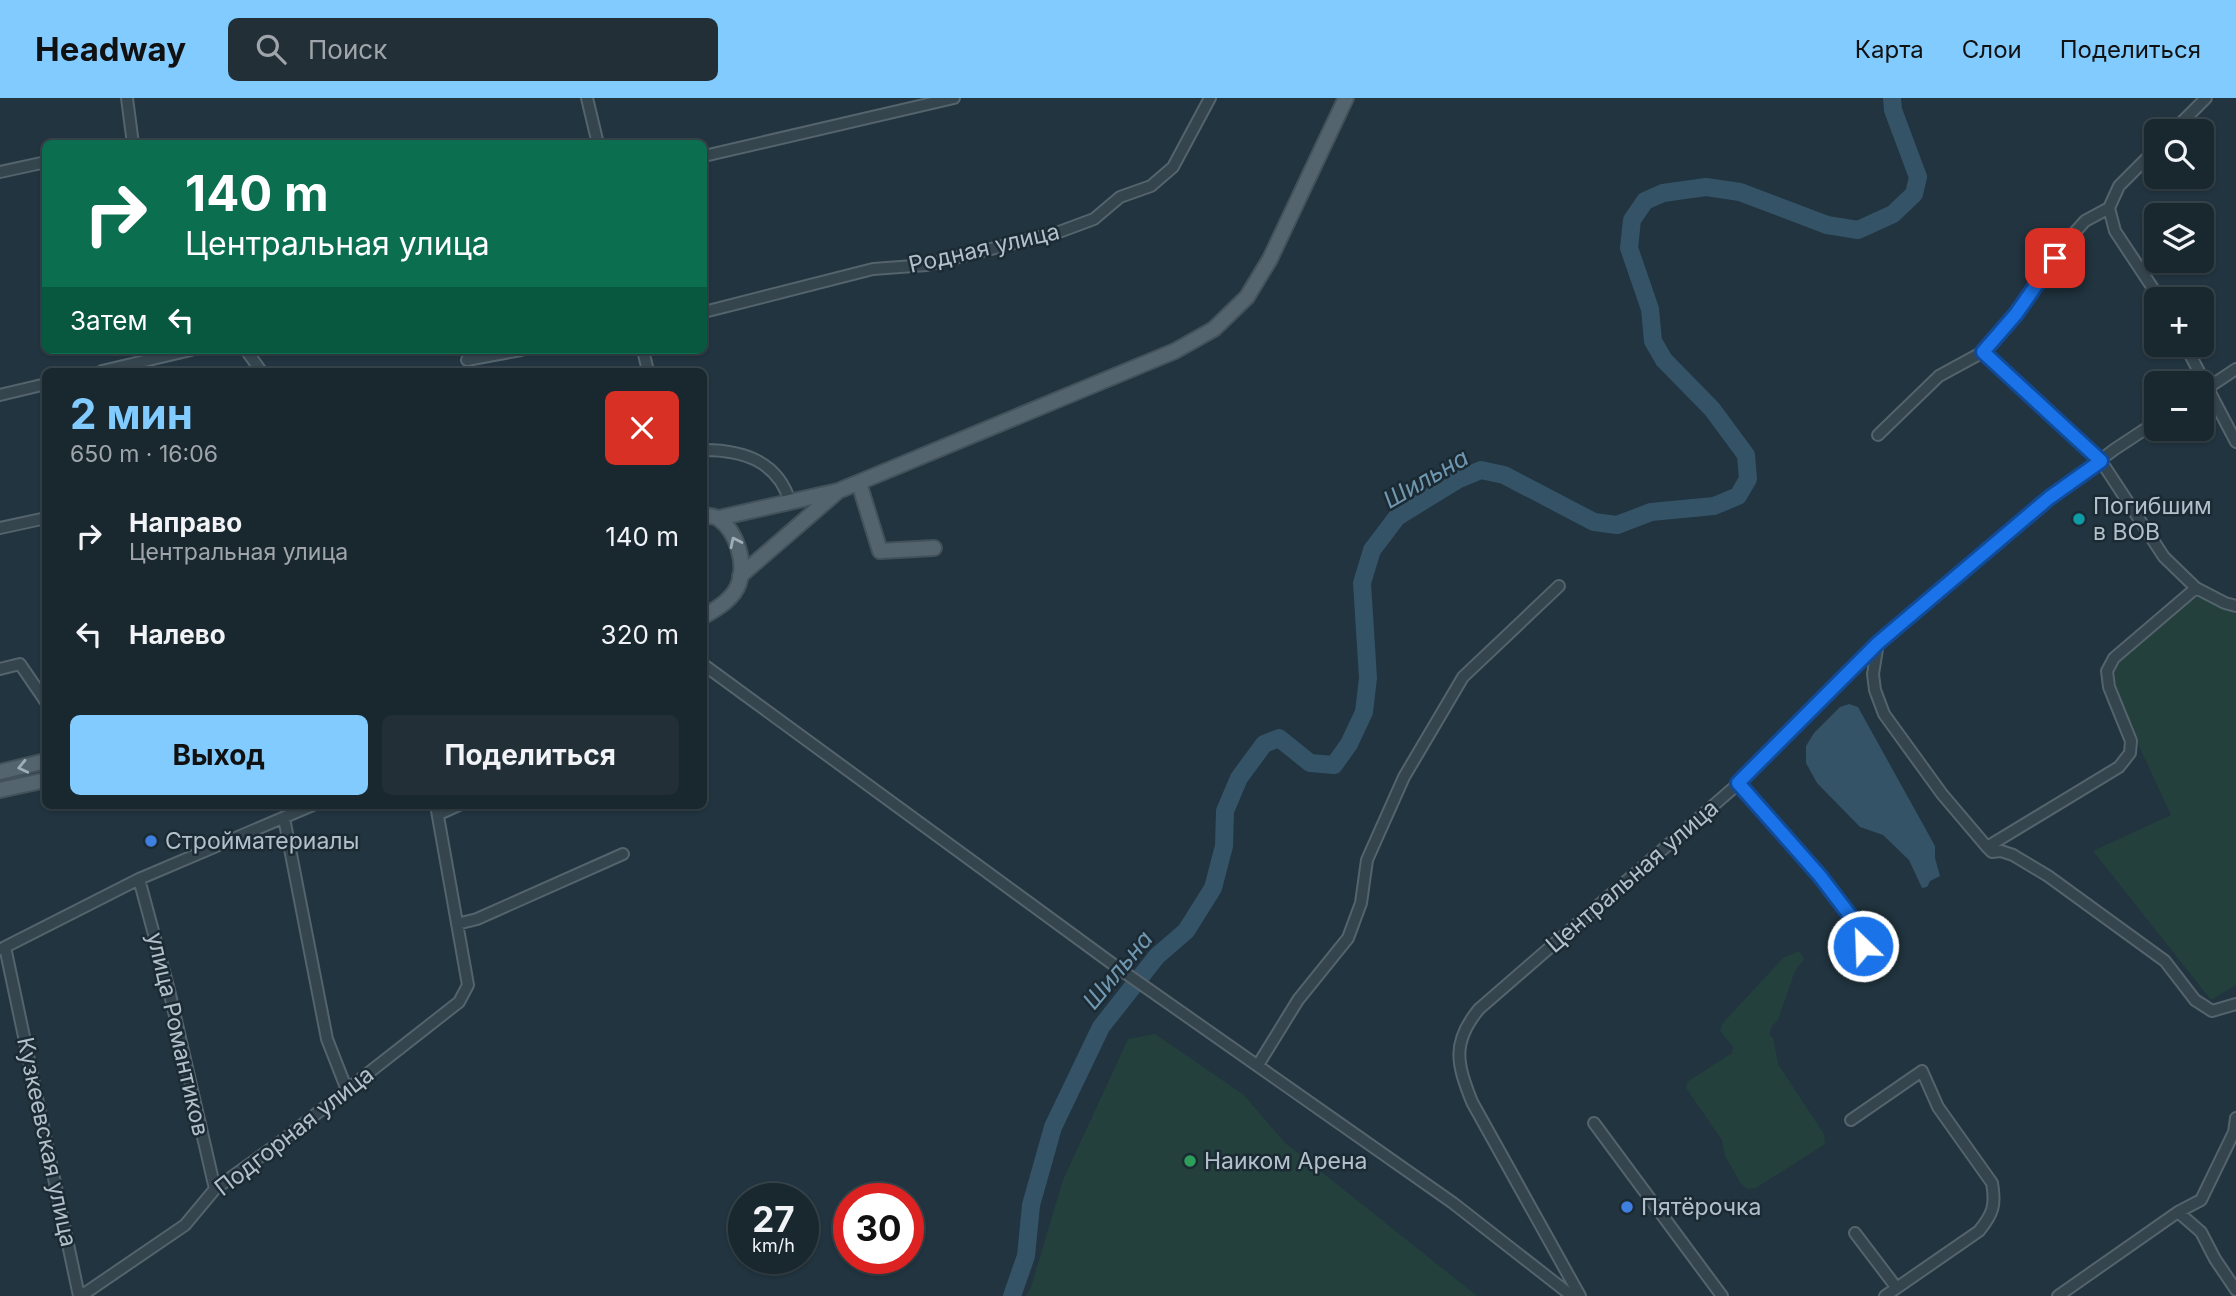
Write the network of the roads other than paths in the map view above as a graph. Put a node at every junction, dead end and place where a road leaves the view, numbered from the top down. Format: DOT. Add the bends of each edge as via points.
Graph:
graph roads {
  1 [pos="127,98"];
  2 [pos="587,98"];
  3 [pos="954,98"];
  4 [pos="1210,98"];
  5 [pos="1346,98"];
  6 [pos="2206,98"];
  7 [pos="2185,119"];
  8 [pos="131,140"];
  9 [pos="597,140"];
  10 [pos="707,155"];
  11 [pos="2144,161"];
  12 [pos="42,163"];
  13 [pos="0,172"];
  14 [pos="2109,208"];
  15 [pos="2152,287"];
  16 [pos="707,311"];
  17 [pos="1983,352"];
  18 [pos="174,354"];
  19 [pos="499,354"];
  20 [pos="467,360"];
  21 [pos="115,368"];
  22 [pos="2236,369"];
  23 [pos="2214,383"];
  24 [pos="42,385"];
  25 [pos="0,395"];
  26 [pos="2214,406"];
  27 [pos="2144,431"];
  28 [pos="1878,435"];
  29 [pos="2236,442"];
  30 [pos="707,450"];
  31 [pos="2101,461"];
  32 [pos="859,483"];
  33 [pos="838,491"];
  34 [pos="790,502"];
  35 [pos="707,516"];
  36 [pos="719,518"];
  37 [pos="42,519"];
  38 [pos="0,528"];
  39 [pos="934,548"];
  40 [pos="740,576"];
  41 [pos="1559,586"];
  42 [pos="2196,588"];
  43 [pos="2236,606"];
  44 [pos="707,614"];
  45 [pos="1878,643"];
  46 [pos="1860,660"];
  47 [pos="707,667"];
  48 [pos="0,669"];
  49 [pos="1873,674"];
  50 [pos="42,696"];
  51 [pos="42,762"];
  52 [pos="0,772"];
  53 [pos="42,781"];
  54 [pos="1738,783"];
  55 [pos="0,790"];
  56 [pos="304,809"];
  57 [pos="437,810"];
  58 [pos="284,818"];
  59 [pos="1987,846"];
  60 [pos="623,853"];
  61 [pos="139,879"];
  62 [pos="457,924"];
  63 [pos="1863,946"];
  64 [pos="3,949"];
  65 [pos="2236,1004"];
  66 [pos="1258,1065"];
  67 [pos="347,1090"];
  68 [pos="2236,1118"];
  69 [pos="1851,1120"];
  70 [pos="1594,1123"];
  71 [pos="215,1189"];
  72 [pos="2178,1212"];
  73 [pos="1855,1233"];
  74 [pos="1554,1249"];
  75 [pos="1534,1265"];
  76 [pos="1896,1287"];
  77 [pos="2236,1290"];
  78 [pos="80,1296"];
  79 [pos="1572,1296"];
  80 [pos="1580,1296"];
  81 [pos="1722,1296"];
  82 [pos="1885,1296"];
  83 [pos="2058,1296"];
  1 -- 8 [label="street"];
  2 -- 9 [label="street"];
  3 -- 10 [label="street"];
  4 -- 16 [label="street, Родная улица" via="1173,167 1151,186 1120,197 1094,219 927,265 873,270"];
  5 -- 32 [label="main road" via="1270,259 1247,297 1214,329 1175,351"];
  6 -- 7 [label="street"];
  11 -- 14 [label="street" via="2119,186"];
  12 -- 13 [label="street"];
  14 -- 15 [label="street" via="2115,231"];
  14 -- 17 [label="street" via="2085,221 2068,240"];
  17 -- 28 [label="street" via="1939,376"];
  17 -- 31 [label="street"];
  18 -- 21 [label="street"];
  19 -- 20 [label="street"];
  22 -- 23 [label="street"];
  24 -- 25 [label="street"];
  26 -- 29 [label="street"];
  27 -- 31 [label="street, Центральная улица"];
  30 -- 34 [label="street" via="727,450 760,461 779,478"];
  31 -- 42 [label="street" via="2164,556"];
  31 -- 45 [label="street, Центральная улица" via="2049,498"];
  32 -- 33 [label="main road"];
  32 -- 39 [label="main road" via="880,551"];
  33 -- 34 [label="main road"];
  33 -- 40 [label="main road"];
  34 -- 36 [label="main road"];
  35 -- 36 [label="main road"];
  40 -- 36 [label="main road, one-way" via="742,559 734,536"];
  37 -- 38 [label="street"];
  40 -- 44 [label="main road" via="739,585 722,605"];
  41 -- 66 [label="street" via="1463,677 1404,777 1367,859 1361,903 1348,938 1298,1000"];
  42 -- 43 [label="street"];
  42 -- 59 [label="street" via="2113,658 2109,687 2131,741 2130,753 2119,767"];
  45 -- 46 [label="street, Центральная улица"];
  45 -- 49 [label="street"];
  46 -- 49 [label="street"];
  46 -- 54 [label="street, Центральная улица"];
  47 -- 66 [label="street"];
  48 -- 50 [label="street" via="20,664"];
  49 -- 59 [label="street" via="1884,714 1898,736"];
  51 -- 52 [label="main road, one-way"];
  53 -- 55 [label="main road"];
  54 -- 63 [label="street" via="1820,876 1858,926"];
  54 -- 74 [label="street, Центральная улица" via="1479,1009 1461,1035 1462,1076 1472,1102"];
  56 -- 58 [label="street"];
  57 -- 62 [label="street"];
  58 -- 61 [label="street"];
  58 -- 67 [label="street" via="327,1039"];
  59 -- 65 [label="street" via="2048,876 2165,961 2195,1000 2212,1011"];
  60 -- 62 [label="street"];
  61 -- 64 [label="street"];
  61 -- 71 [label="street, улица Романтиков"];
  62 -- 67 [label="street, Подгорная улица" via="468,985 459,1002"];
  64 -- 78 [label="street, Кузкеевская улица"];
  66 -- 75 [label="street"];
  67 -- 71 [label="street, Подгорная улица"];
  68 -- 72 [label="street" via="2234,1132 2201,1200"];
  69 -- 76 [label="street" via="1922,1071 1938,1107 1992,1183 1995,1198 1979,1231"];
  70 -- 81 [label="street"];
  71 -- 78 [label="street, Подгорная улица" via="185,1225"];
  72 -- 77 [label="street" via="2201,1232"];
  72 -- 83 [label="street"];
  73 -- 76 [label="street"];
  74 -- 75 [label="street" via="1549,1262"];
  74 -- 80 [label="street, Центральная улица"];
  75 -- 79 [label="street"];
  76 -- 82 [label="street"];
}
